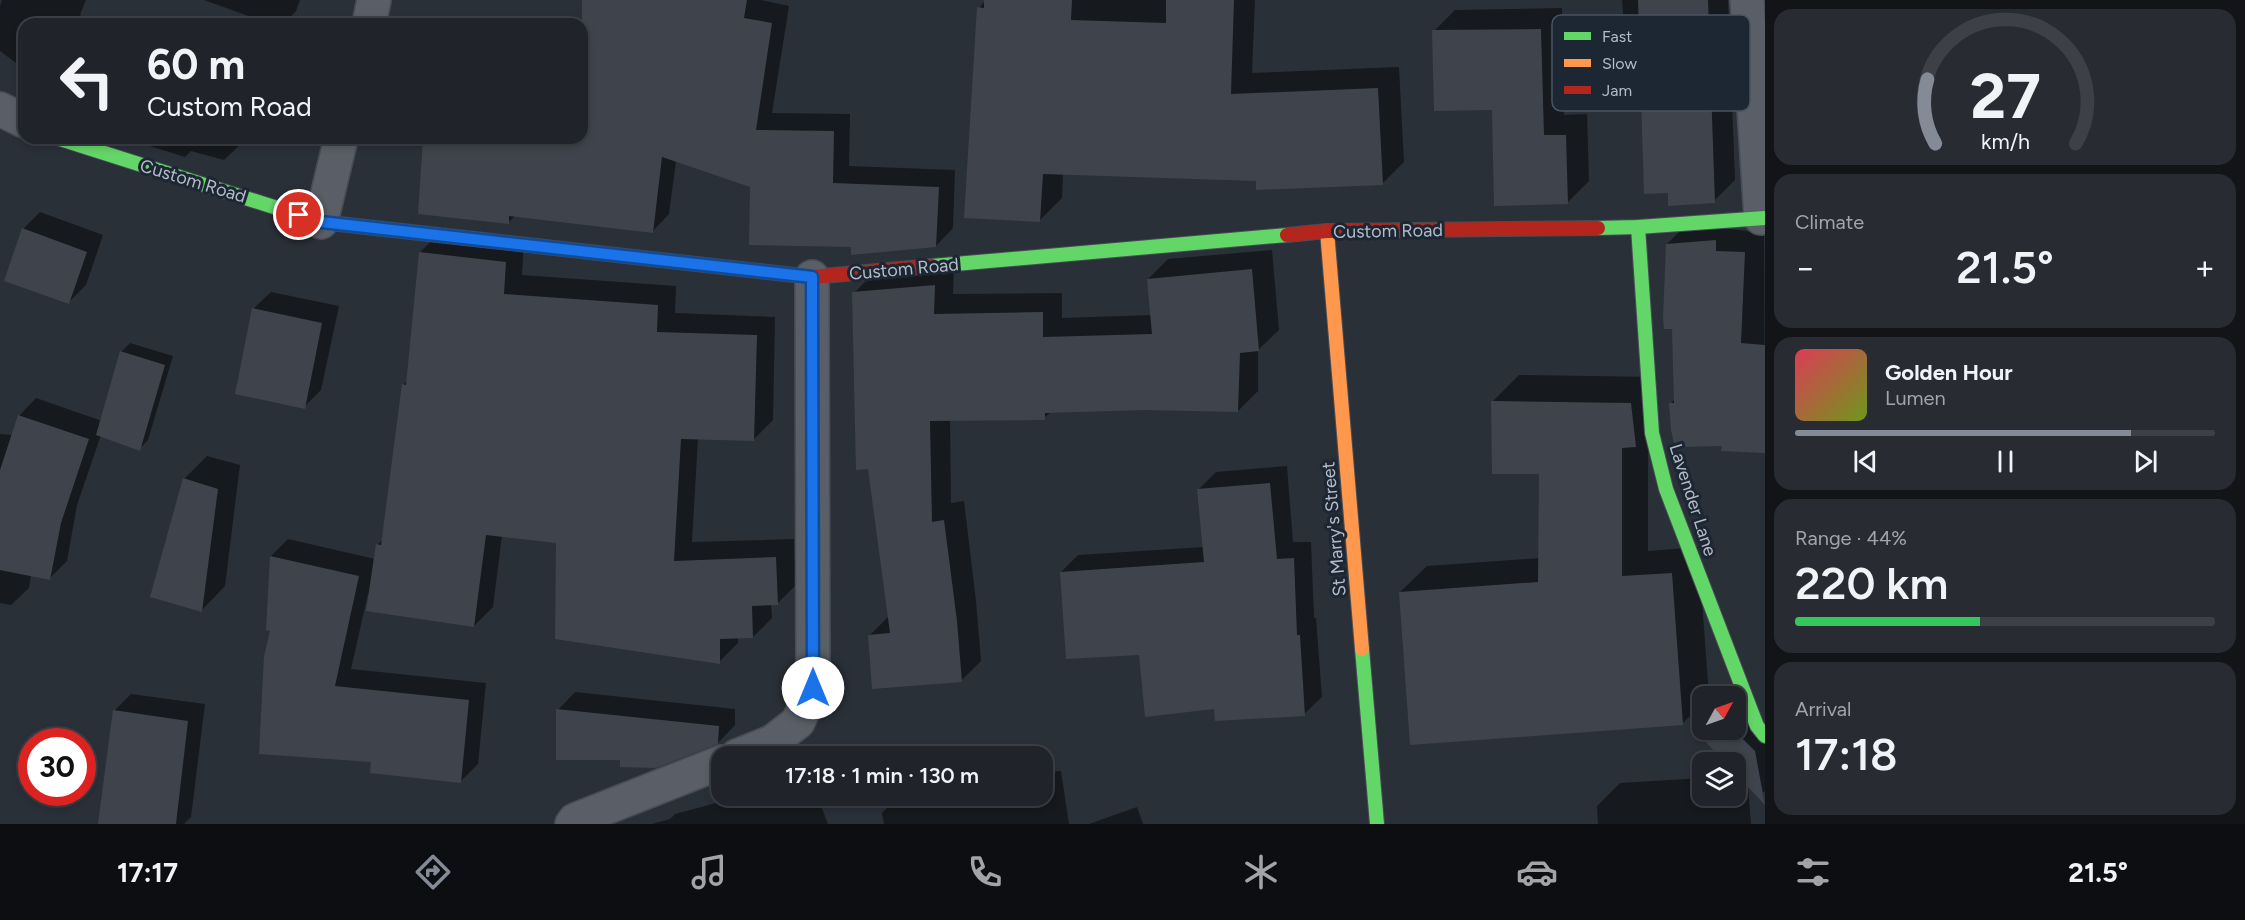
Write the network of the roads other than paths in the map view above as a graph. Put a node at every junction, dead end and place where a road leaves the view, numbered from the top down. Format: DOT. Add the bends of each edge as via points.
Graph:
graph roads {
  1 [pos="374,0"];
  2 [pos="1747,0"];
  3 [pos="1748,15"];
  4 [pos="370,18"];
  5 [pos="1750,41"];
  6 [pos="0,109"];
  7 [pos="18,118"];
  8 [pos="76,144"];
  9 [pos="340,144"];
  10 [pos="1763,218"];
  11 [pos="321,222"];
  12 [pos="1638,227"];
  13 [pos="1327,231"];
  14 [pos="812,277"];
  15 [pos="1765,736"];
  16 [pos="762,746"];
  17 [pos="711,766"];
  18 [pos="572,824"];
  19 [pos="1377,824"];
  1 -- 4 [label="street"];
  2 -- 3 [label="street"];
  5 -- 10 [label="street"];
  6 -- 7 [label="street"];
  8 -- 11 [label="street, Custom Road"];
  9 -- 11 [label="street"];
  10 -- 12 [label="street, Custom Road"];
  11 -- 14 [label="street, Custom Road"];
  12 -- 13 [label="street, Custom Road"];
  12 -- 15 [label="street, Lavender Lane" via="1652,433 1666,489 1757,726"];
  13 -- 14 [label="street, Custom Road"];
  13 -- 19 [label="street, St Marry's Street"];
  14 -- 16 [label="street" via="813,688 798,722"];
  17 -- 18 [label="street"];
}
